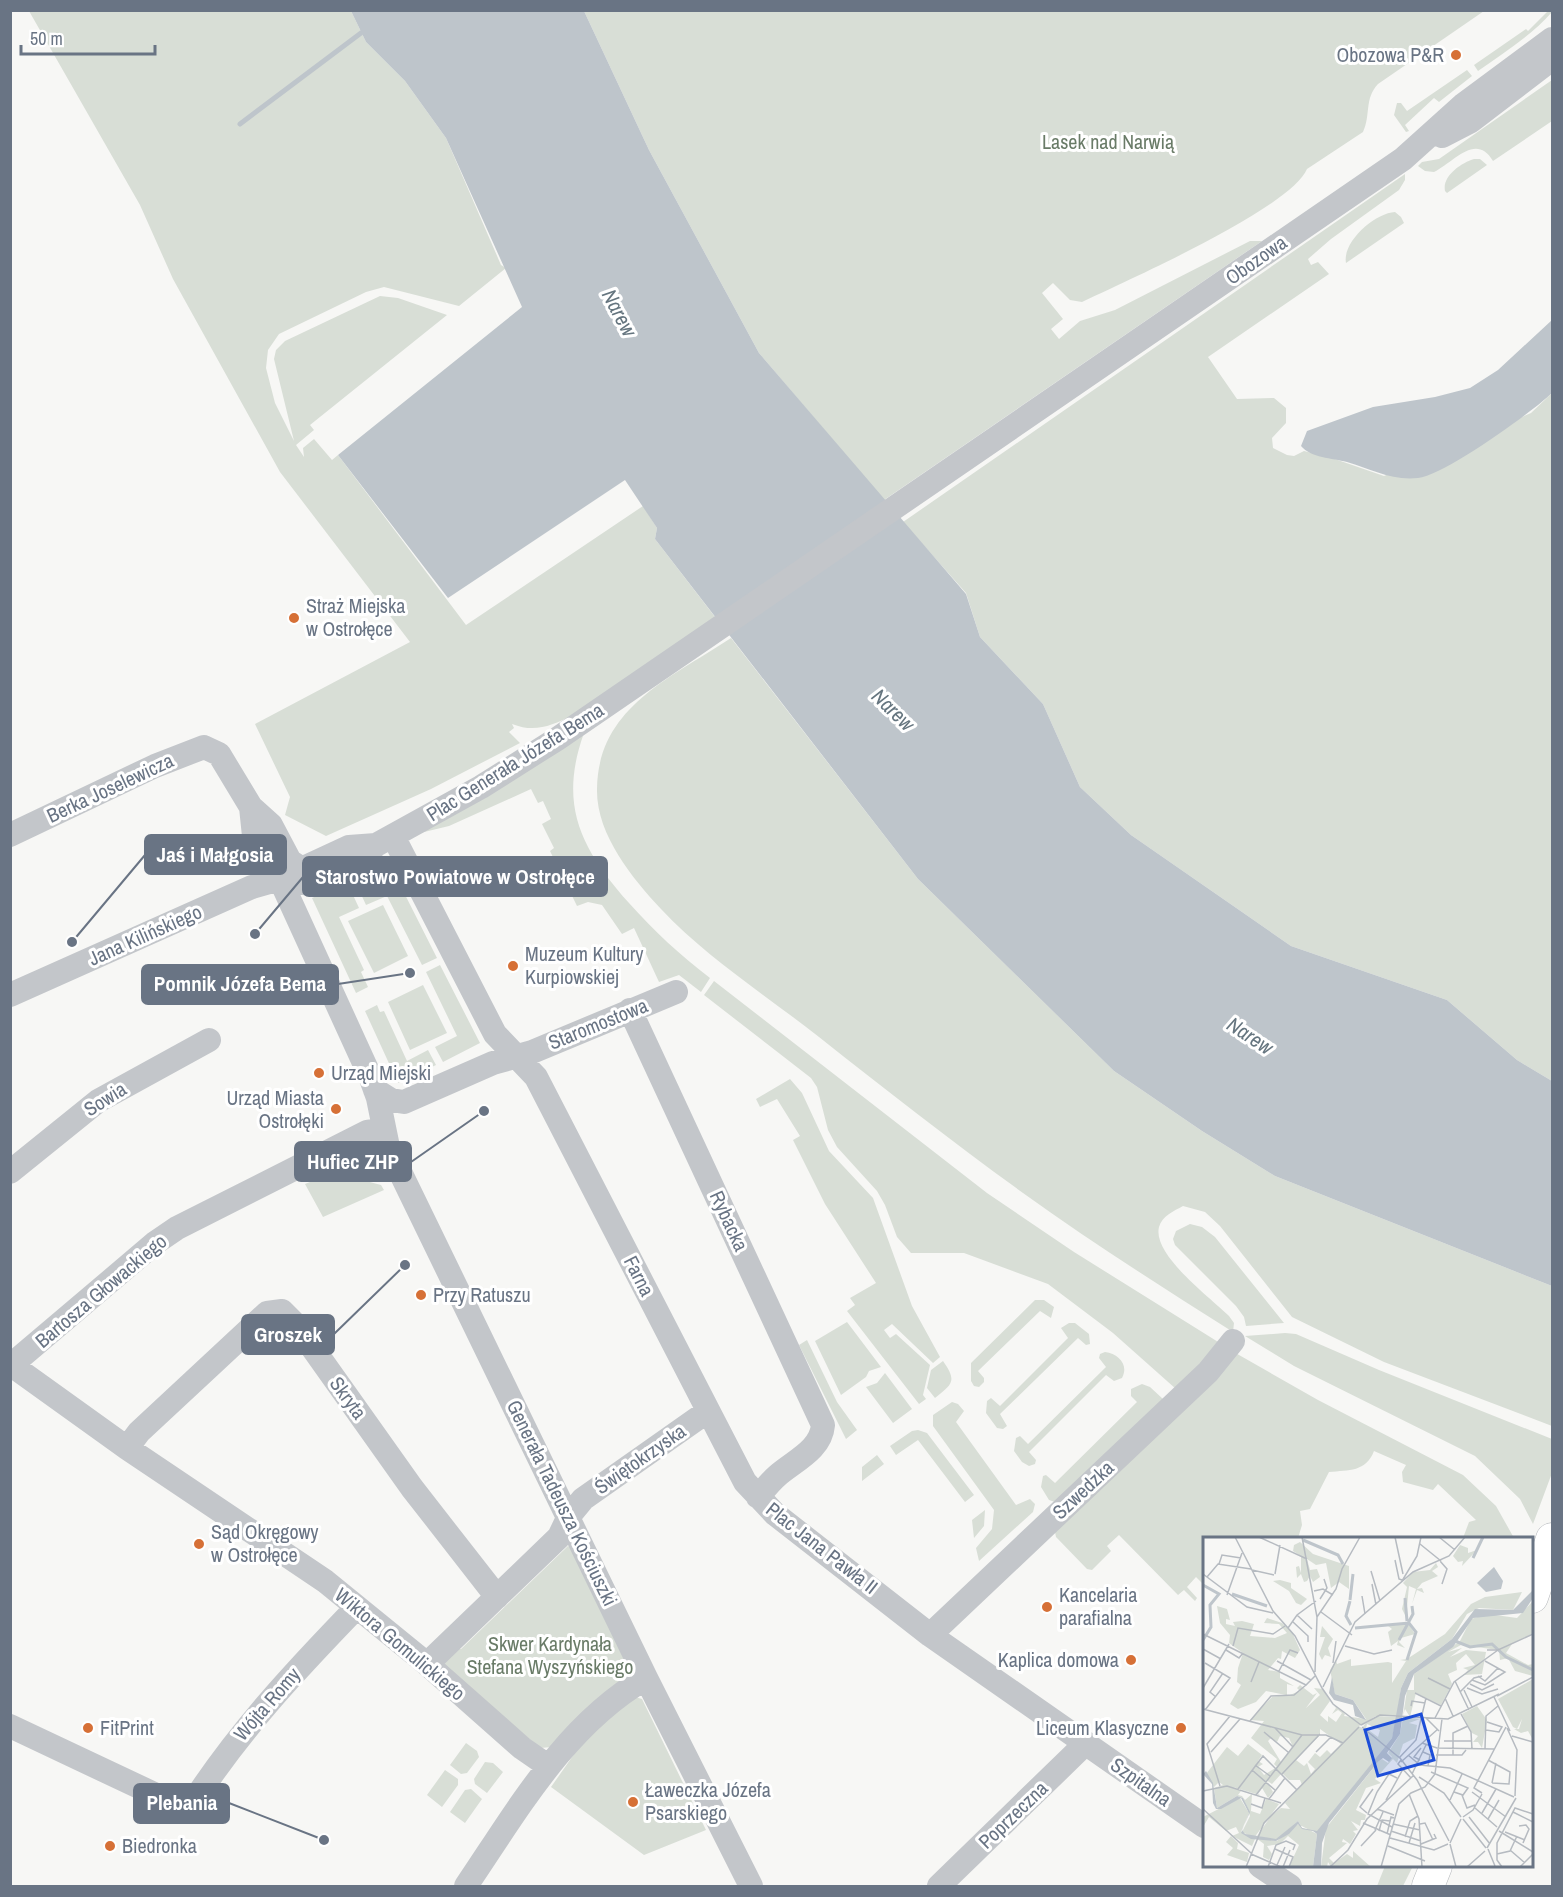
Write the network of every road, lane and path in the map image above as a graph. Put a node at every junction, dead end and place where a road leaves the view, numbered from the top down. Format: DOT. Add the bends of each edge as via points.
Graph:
graph roads {
  1 [pos="1552,39"];
  2 [pos="1552,59"];
  3 [pos="1411,153"];
  4 [pos="635,685"];
  5 [pos="251,807"];
  6 [pos="11,835"];
  7 [pos="385,841"];
  8 [pos="301,868"];
  9 [pos="280,879"];
  10 [pos="676,992"];
  11 [pos="10,995"];
  12 [pos="630,1010"];
  13 [pos="209,1040"];
  14 [pos="519,1056"];
  15 [pos="375,1090"];
  16 [pos="384,1127"];
  17 [pos="10,1172"];
  18 [pos="1233,1341"];
  19 [pos="11,1365"];
  20 [pos="708,1411"];
  21 [pos="823,1433"];
  22 [pos="127,1448"];
  23 [pos="758,1497"];
  24 [pos="569,1516"];
  25 [pos="1552,1539"];
  26 [pos="1533,1594"];
  27 [pos="497,1597"];
  28 [pos="357,1607"];
  29 [pos="930,1635"];
  30 [pos="427,1664"];
  31 [pos="646,1678"];
  32 [pos="10,1726"];
  33 [pos="1086,1743"];
  34 [pos="548,1766"];
  35 [pos="1203,1825"];
  36 [pos="1261,1867"];
  37 [pos="1436,1867"];
  38 [pos="466,1887"];
  39 [pos="751,1887"];
  40 [pos="939,1887"];
  41 [pos="1290,1887"];
  42 [pos="1428,1887"];
  1 -- 3 [label="street, Obozowa" via="1462,105"];
  2 -- 3 [label="street, Obozowa" via="1471,121"];
  3 -- 4 [label="street, Obozowa"];
  4 -- 7 [label="street, Plac Generała Józefa Bema" via="510,769"];
  5 -- 6 [label="street, Berka Joselewicza" via="225,761 211,749 199,747"];
  5 -- 8 [label="street" via="271,825 290,861"];
  5 -- 9 [label="street" via="254,836"];
  7 -- 8 [label="street, Plac Generała Józefa Bema" via="349,847"];
  7 -- 9 [label="street, Plac Generała Józefa Bema" via="356,865 309,884"];
  7 -- 14 [label="street" via="495,1034"];
  8 -- 9 [label="street, Plac Generała Józefa Bema"];
  9 -- 11 [label="street, Jana Kilińskiego" via="252,887"];
  9 -- 15 [label="street"];
  10 -- 12 [label="street, Staromostowa"];
  12 -- 14 [label="street, Staromostowa"];
  12 -- 21 [label="street, Rybacka" via="820,1416"];
  13 -- 17 [label="street, Sowia" via="98,1101"];
  14 -- 15 [label="street" via="493,1063 404,1102 391,1100"];
  14 -- 20 [label="street, Farna" via="536,1077"];
  15 -- 16 [label="street"];
  16 -- 19 [label="street, Bartosza Głowackiego" via="379,1133 367,1132 177,1228"];
  16 -- 24 [label="street, Generała Tadeusza Kościuszki" via="388,1147"];
  18 -- 29 [label="street, Szwedzka" via="1208,1372"];
  19 -- 22 [label="street, Wiktora Gomulickiego"];
  20 -- 23 [label="street, Farna" via="733,1463"];
  20 -- 24 [label="street, Świętokrzyska" via="583,1498"];
  21 -- 23 [label="street, Plac Jana Pawła II" via="814,1448 775,1477"];
  22 -- 27 [label="street, Skryta" via="139,1432 267,1312 282,1311 290,1316 412,1488"];
  22 -- 28 [label="street, Wiktora Gomulickiego" via="325,1581"];
  23 -- 29 [label="street, Plac Jana Pawła II"];
  24 -- 27 [label="street, Świętokrzyska" via="559,1537"];
  24 -- 31 [label="street, Generała Tadeusza Kościuszki"];
  25 -- 26 [label="main road"];
  27 -- 30 [label="street, Świętokrzyska"];
  28 -- 30 [label="street, Wiktora Gomulickiego"];
  28 -- 32 [label="street, Wójta Romy" via="247,1725 188,1810"];
  29 -- 33 [label="street, Szpitalna"];
  30 -- 34 [label="street, Wiktora Gomulickiego"];
  31 -- 34 [label="street" via="626,1690"];
  31 -- 39 [label="street, Generała Tadeusza Kościuszki"];
  33 -- 35 [label="street, Szpitalna"];
  33 -- 40 [label="street, Poprzeczna"];
  34 -- 38 [label="street"];
  36 -- 41 [label="street"];
  37 -- 42 [label="main road"];
}
